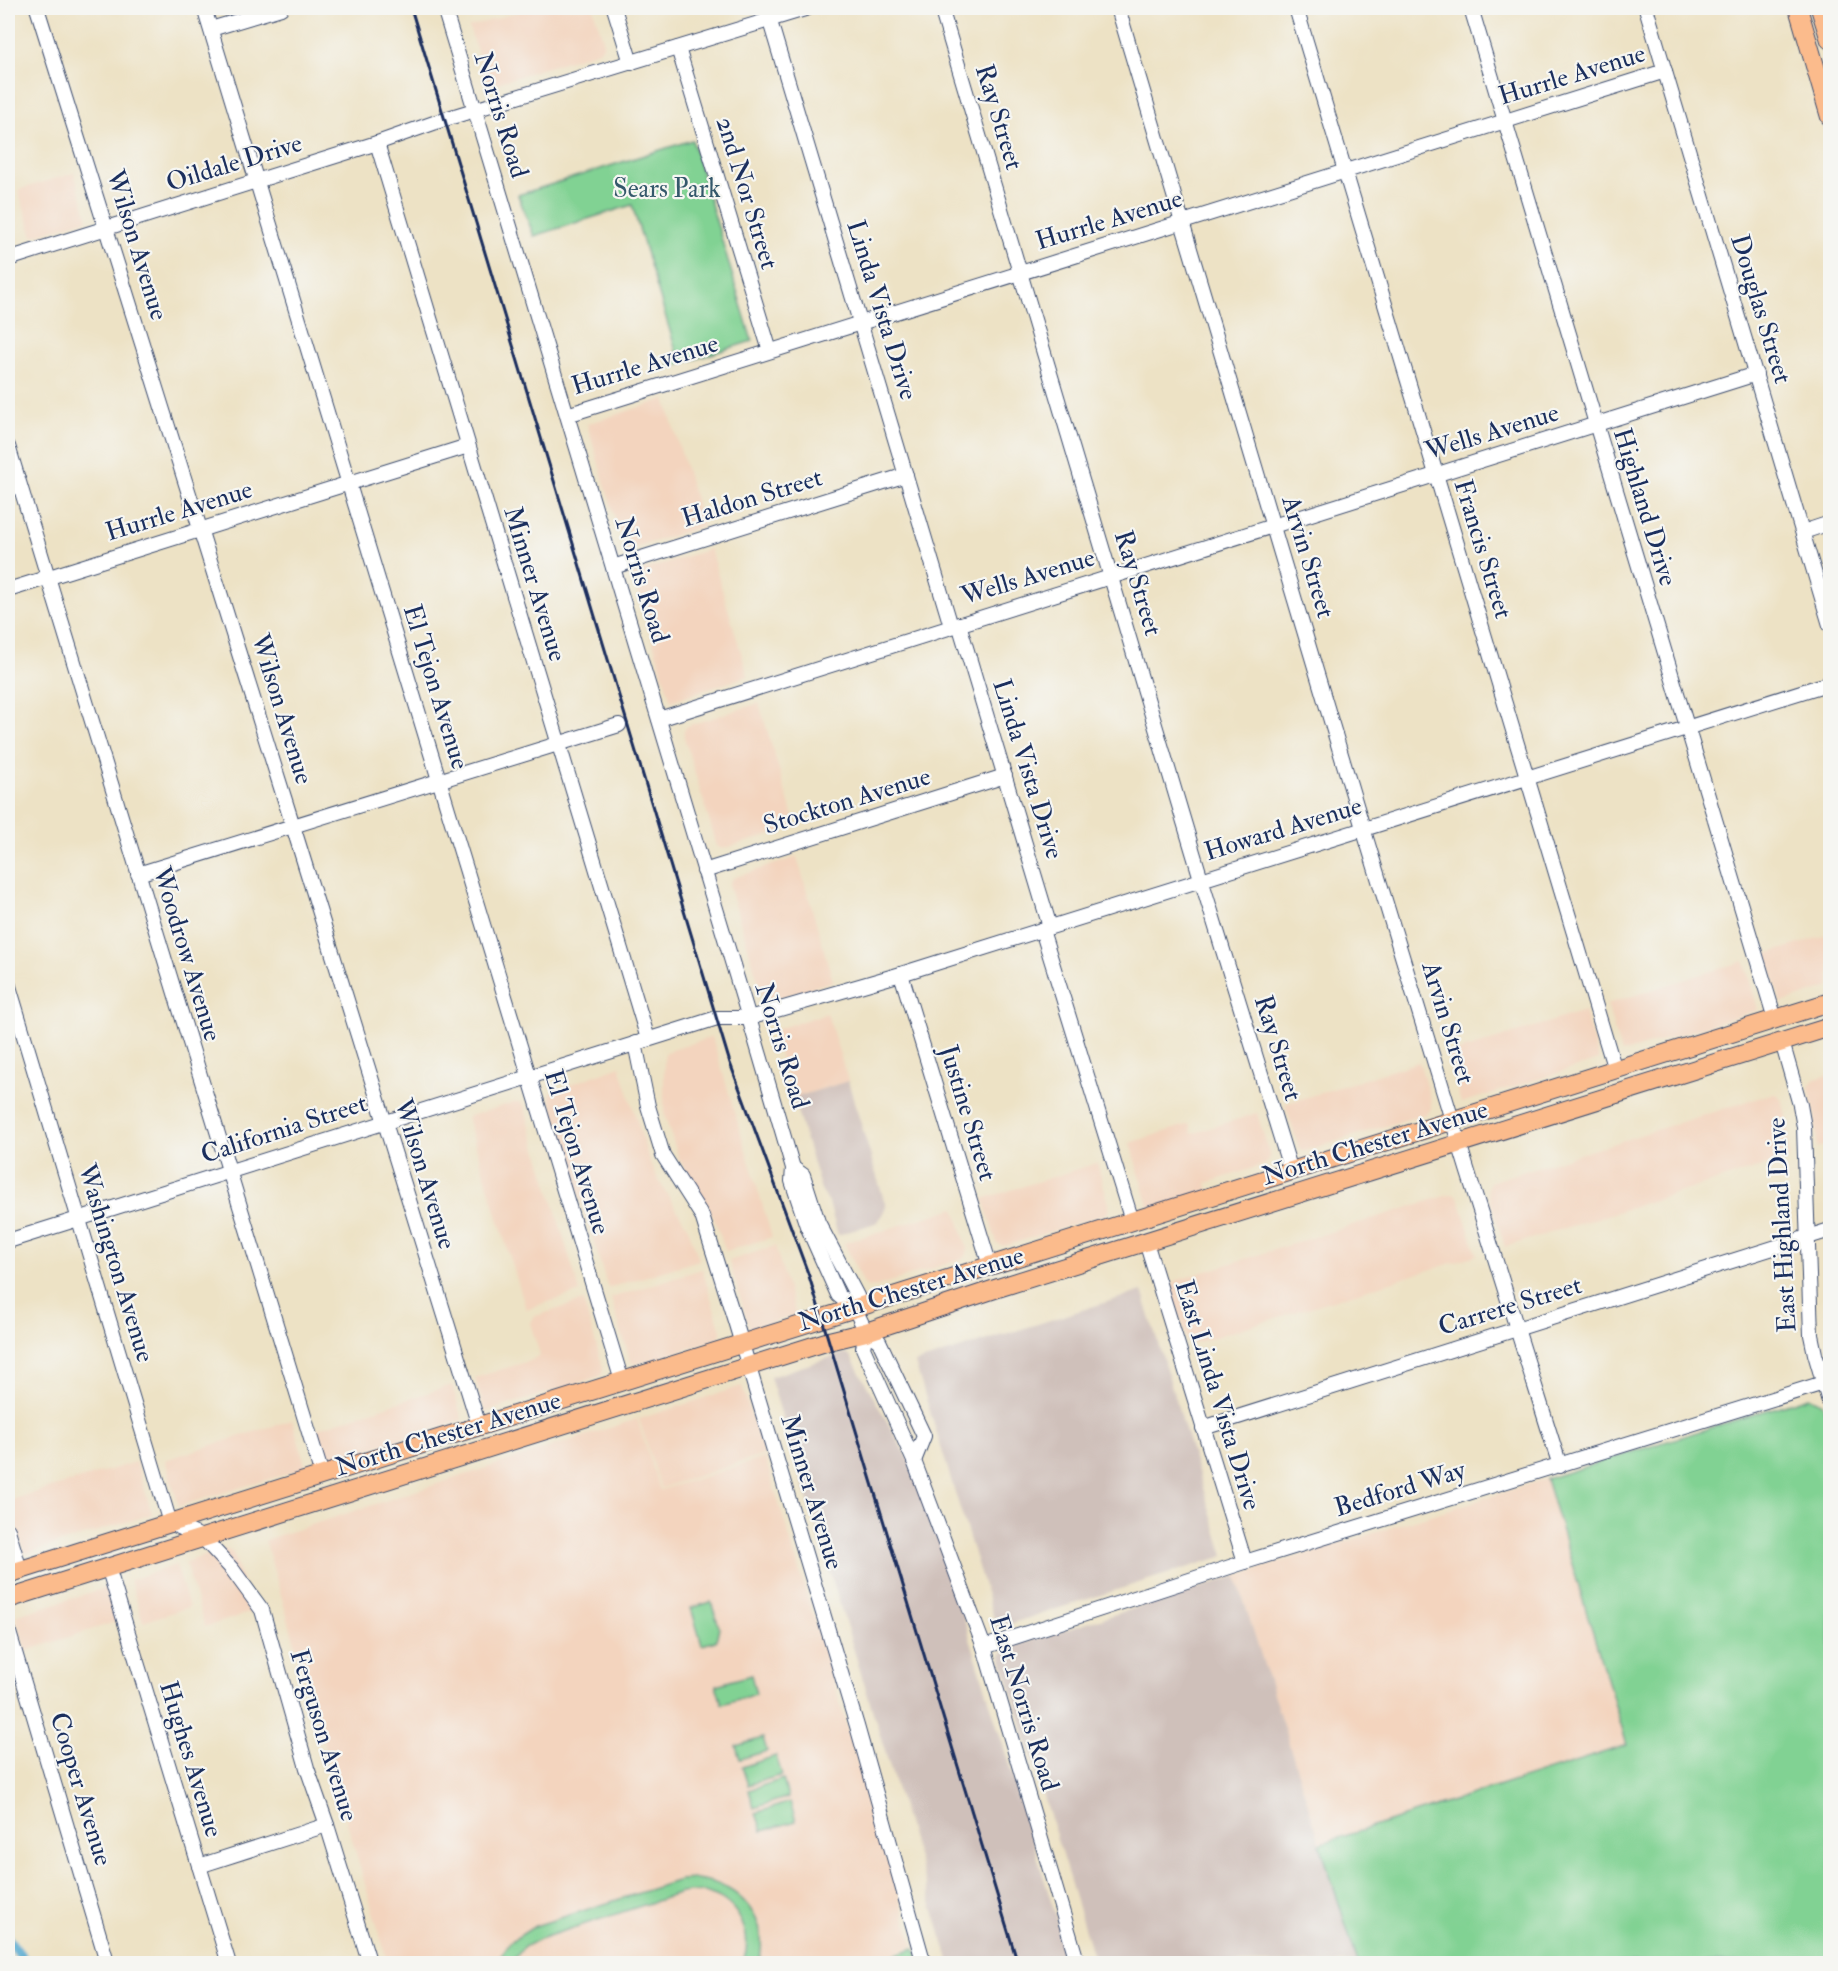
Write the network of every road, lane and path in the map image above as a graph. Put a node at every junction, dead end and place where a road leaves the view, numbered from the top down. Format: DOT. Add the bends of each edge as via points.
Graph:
graph roads {
  1 [pos="37,8"];
  2 [pos="204,8"];
  3 [pos="281,8"];
  4 [pos="444,8"];
  5 [pos="614,8"];
  6 [pos="808,8"];
  7 [pos="941,8"];
  8 [pos="1118,8"];
  9 [pos="1296,8"];
  10 [pos="1471,8"];
  11 [pos="1646,8"];
  12 [pos="1798,8"];
  13 [pos="1821,8"];
  14 [pos="768,14"];
  15 [pos="211,29"];
  16 [pos="1830,40"];
  17 [pos="678,48"];
  18 [pos="631,63"];
  19 [pos="1665,71"];
  20 [pos="475,110"];
  21 [pos="1830,117"];
  22 [pos="1505,121"];
  23 [pos="376,143"];
  24 [pos="1345,171"];
  25 [pos="257,181"];
  26 [pos="1183,222"];
  27 [pos="106,228"];
  28 [pos="8,259"];
  29 [pos="1021,273"];
  30 [pos="861,323"];
  31 [pos="770,351"];
  32 [pos="1756,374"];
  33 [pos="567,415"];
  34 [pos="1596,425"];
  35 [pos="8,446"];
  36 [pos="468,446"];
  37 [pos="906,475"];
  38 [pos="1436,475"];
  39 [pos="349,484"];
  40 [pos="1830,523"];
  41 [pos="1273,525"];
  42 [pos="201,530"];
  43 [pos="1803,532"];
  44 [pos="613,567"];
  45 [pos="1111,576"];
  46 [pos="48,578"];
  47 [pos="8,590"];
  48 [pos="955,625"];
  49 [pos="1830,625"];
  50 [pos="1830,682"];
  51 [pos="659,719"];
  52 [pos="619,725"];
  53 [pos="1686,728"];
  54 [pos="558,744"];
  55 [pos="1005,776"];
  56 [pos="1526,778"];
  57 [pos="439,781"];
  58 [pos="293,826"];
  59 [pos="1363,828"];
  60 [pos="704,871"];
  61 [pos="138,874"];
  62 [pos="1201,879"];
  63 [pos="1046,928"];
  64 [pos="901,974"];
  65 [pos="8,983"];
  66 [pos="1830,1002"];
  67 [pos="749,1018"];
  68 [pos="1775,1019"];
  69 [pos="1830,1027"];
  70 [pos="642,1041"];
  71 [pos="1782,1042"];
  72 [pos="1734,1057"];
  73 [pos="1615,1070"];
  74 [pos="529,1077"];
  75 [pos="1453,1120"];
  76 [pos="384,1122"];
  77 [pos="1460,1143"];
  78 [pos="1291,1171"];
  79 [pos="228,1172"];
  80 [pos="1177,1207"];
  81 [pos="78,1219"];
  82 [pos="1132,1221"];
  83 [pos="1830,1230"];
  84 [pos="1808,1238"];
  85 [pos="8,1241"];
  86 [pos="1146,1242"];
  87 [pos="990,1266"];
  88 [pos="855,1309"];
  89 [pos="1517,1329"];
  90 [pos="866,1332"];
  91 [pos="742,1344"];
  92 [pos="749,1366"];
  93 [pos="622,1381"];
  94 [pos="1827,1382"];
  95 [pos="1830,1405"];
  96 [pos="479,1426"];
  97 [pos="1203,1428"];
  98 [pos="914,1461"];
  99 [pos="1560,1466"];
  100 [pos="322,1475"];
  101 [pos="170,1523"];
  102 [pos="8,1530"];
  103 [pos="202,1537"];
  104 [pos="1245,1562"];
  105 [pos="39,1564"];
  106 [pos="108,1568"];
  107 [pos="14,1572"];
  108 [pos="8,1585"];
  109 [pos="8,1599"];
  110 [pos="8,1629"];
  111 [pos="984,1647"];
  112 [pos="327,1825"];
  113 [pos="199,1866"];
  114 [pos="105,1964"];
  115 [pos="229,1964"];
  116 [pos="370,1964"];
  117 [pos="924,1964"];
  118 [pos="1078,1964"];
  1 -- 27 [label="street, Wilson Avenue"];
  2 -- 15 [label="street, El Tejon Avenue"];
  3 -- 15 [label="street"];
  4 -- 20 [label="street, Norris Road"];
  5 -- 18 [label="street"];
  6 -- 14 [label="street, Oildale Drive"];
  7 -- 29 [label="street, Ray Street"];
  8 -- 26 [label="street, Arvin Street"];
  9 -- 24 [label="street, Francis Street"];
  10 -- 22 [label="street, Highland Drive"];
  11 -- 19 [label="street, Douglas Street"];
  12 -- 21 [label="main road"];
  13 -- 16 [label="main road"];
  14 -- 17 [label="street, Oildale Drive"];
  14 -- 30 [label="street, Linda Vista Drive"];
  15 -- 25 [label="street, El Tejon Avenue"];
  17 -- 18 [label="street, Oildale Drive"];
  17 -- 31 [label="street, 2nd Nor Street"];
  18 -- 20 [label="street, Oildale Drive"];
  19 -- 22 [label="street, Hurrle Avenue"];
  19 -- 32 [label="street, Douglas Street"];
  20 -- 23 [label="street, Oildale Drive"];
  20 -- 33 [label="street, Norris Road"];
  22 -- 24 [label="street, Hurrle Avenue"];
  22 -- 34 [label="street, Highland Drive"];
  23 -- 25 [label="street, Oildale Drive"];
  23 -- 36 [label="street, Minner Avenue"];
  24 -- 26 [label="street, Hurrle Avenue"];
  24 -- 38 [label="street, Francis Street"];
  25 -- 27 [label="street, Oildale Drive"];
  25 -- 39 [label="street, El Tejon Avenue"];
  26 -- 29 [label="street, Hurrle Avenue"];
  26 -- 41 [label="street, Arvin Street"];
  27 -- 28 [label="street, Oildale Drive"];
  27 -- 42 [label="street, Wilson Avenue"];
  29 -- 30 [label="street, Hurrle Avenue"];
  29 -- 45 [label="street, Ray Street"];
  30 -- 31 [label="street, Hurrle Avenue"];
  30 -- 37 [label="street, Linda Vista Drive"];
  31 -- 33 [label="street, Hurrle Avenue"];
  32 -- 34 [label="street, Wells Avenue"];
  32 -- 43 [label="street, Douglas Street"];
  33 -- 44 [label="street, Norris Road"];
  34 -- 38 [label="street, Wells Avenue"];
  34 -- 53 [label="street, Highland Drive"];
  35 -- 46 [label="street, Woodrow Avenue"];
  36 -- 39 [label="street, Hurrle Avenue"];
  36 -- 54 [label="street, Minner Avenue"];
  37 -- 44 [label="street, Haldon Street"];
  37 -- 48 [label="street, Linda Vista Drive"];
  38 -- 41 [label="street, Wells Avenue"];
  38 -- 56 [label="street, Francis Street"];
  39 -- 42 [label="street, Hurrle Avenue"];
  39 -- 57 [label="street, El Tejon Avenue"];
  40 -- 43 [label="street"];
  41 -- 45 [label="street, Wells Avenue"];
  41 -- 59 [label="street, Arvin Street"];
  42 -- 46 [label="street, Hurrle Avenue"];
  42 -- 58 [label="street, Wilson Avenue"];
  43 -- 49 [label="street, Douglas Street"];
  44 -- 51 [label="street, Norris Road"];
  45 -- 48 [label="street, Wells Avenue"];
  45 -- 62 [label="street, Ray Street"];
  46 -- 47 [label="street, Hurrle Avenue"];
  46 -- 61 [label="street, Woodrow Avenue"];
  48 -- 51 [label="street, Wells Avenue"];
  48 -- 55 [label="street, Linda Vista Drive"];
  50 -- 53 [label="street, Howard Avenue"];
  51 -- 60 [label="street, Norris Road"];
  52 -- 54 [label="street"];
  53 -- 56 [label="street, Howard Avenue"];
  53 -- 68 [label="street, Highland Drive"];
  54 -- 57 [label="street"];
  54 -- 70 [label="street, Minner Avenue"];
  55 -- 60 [label="street, Stockton Avenue"];
  55 -- 63 [label="street, Linda Vista Drive"];
  56 -- 59 [label="street, Howard Avenue"];
  56 -- 73 [label="street, Francis Street"];
  57 -- 58 [label="street"];
  57 -- 74 [label="street, El Tejon Avenue"];
  58 -- 61 [label="street"];
  58 -- 76 [label="street, Wilson Avenue"];
  59 -- 62 [label="street, Howard Avenue"];
  59 -- 75 [label="street, Arvin Street"];
  60 -- 67 [label="street, Norris Road"];
  61 -- 79 [label="street, Woodrow Avenue"];
  62 -- 63 [label="street, Howard Avenue"];
  62 -- 78 [label="street, Ray Street"];
  63 -- 64 [label="street, Howard Avenue"];
  63 -- 82 [label="street, Linda Vista Drive"];
  64 -- 67 [label="street, Howard Avenue"];
  64 -- 87 [label="street, Justine Street"];
  65 -- 81 [label="street, Washington Avenue"];
  66 -- 68 [label="main road, North Chester Avenue"];
  67 -- 70 [label="street, California Street" via="717,1018"];
  67 -- 88 [label="street, Norris Road" via="807,1226 838,1295"];
  68 -- 72 [label="main road" via="1773,1029"];
  68 -- 73 [label="main road, North Chester Avenue"];
  69 -- 71 [label="main road, North Chester Avenue"];
  70 -- 74 [label="street, California Street"];
  70 -- 91 [label="street, Minner Avenue" via="648,1106 663,1155 702,1216"];
  71 -- 72 [label="main road, North Chester Avenue"];
  71 -- 84 [label="street, East Highland Drive" via="1804,1127"];
  72 -- 77 [label="main road, North Chester Avenue"];
  73 -- 75 [label="main road, North Chester Avenue"];
  74 -- 76 [label="street, California Street"];
  74 -- 93 [label="street, El Tejon Avenue"];
  75 -- 77 [label="street, Arvin Street"];
  75 -- 78 [label="main road, North Chester Avenue"];
  76 -- 79 [label="street, California Street"];
  76 -- 96 [label="street, Wilson Avenue"];
  77 -- 86 [label="main road, North Chester Avenue"];
  77 -- 89 [label="street, Arvin Street"];
  78 -- 80 [label="main road, North Chester Avenue"];
  79 -- 81 [label="street, California Street"];
  79 -- 100 [label="street, Woodrow Avenue"];
  80 -- 82 [label="main road, North Chester Avenue"];
  80 -- 86 [label="main road" via="1147,1230"];
  81 -- 85 [label="street, California Street"];
  81 -- 101 [label="street, Washington Avenue"];
  82 -- 87 [label="main road, North Chester Avenue"];
  83 -- 84 [label="street, Carrere Street"];
  84 -- 89 [label="street, Carrere Street"];
  84 -- 94 [label="street, East Highland Drive" via="1811,1335"];
  86 -- 90 [label="main road, North Chester Avenue"];
  86 -- 97 [label="street, East Linda Vista Drive"];
  87 -- 88 [label="main road, North Chester Avenue"];
  88 -- 90 [label="street, East Norris Road"];
  88 -- 91 [label="main road, North Chester Avenue"];
  89 -- 97 [label="street, Carrere Street"];
  89 -- 99 [label="street, Arvin Street"];
  90 -- 92 [label="main road, North Chester Avenue"];
  90 -- 98 [label="street, East Norris Road" via="863,1348"];
  90 -- 98 [label="street, East Norris Road" via="879,1341 924,1436"];
  91 -- 92 [label="street, Minner Avenue"];
  91 -- 93 [label="main road, North Chester Avenue"];
  92 -- 103 [label="main road, North Chester Avenue"];
  92 -- 117 [label="street, Minner Avenue"];
  93 -- 96 [label="main road, North Chester Avenue"];
  94 -- 95 [label="street, East Highland Drive"];
  94 -- 99 [label="street, Bedford Way"];
  96 -- 100 [label="main road, North Chester Avenue"];
  97 -- 104 [label="street, East Linda Vista Drive"];
  98 -- 111 [label="street, East Norris Road"];
  99 -- 104 [label="street, Bedford Way"];
  100 -- 101 [label="main road, North Chester Avenue"];
  101 -- 103 [label="street"];
  101 -- 105 [label="main road, North Chester Avenue"];
  102 -- 107 [label="street"];
  103 -- 106 [label="main road, North Chester Avenue"];
  103 -- 112 [label="street, Ferguson Avenue" via="262,1610"];
  104 -- 111 [label="street, Bedford Way"];
  105 -- 107 [label="main road, North Chester Avenue"];
  105 -- 108 [label="main road"];
  106 -- 109 [label="main road, North Chester Avenue"];
  106 -- 113 [label="street, Hughes Avenue"];
  110 -- 114 [label="street, Cooper Avenue"];
  111 -- 118 [label="street, East Norris Road"];
  112 -- 113 [label="street"];
  112 -- 116 [label="street, Ferguson Avenue"];
  113 -- 115 [label="street, Hughes Avenue"];
}
